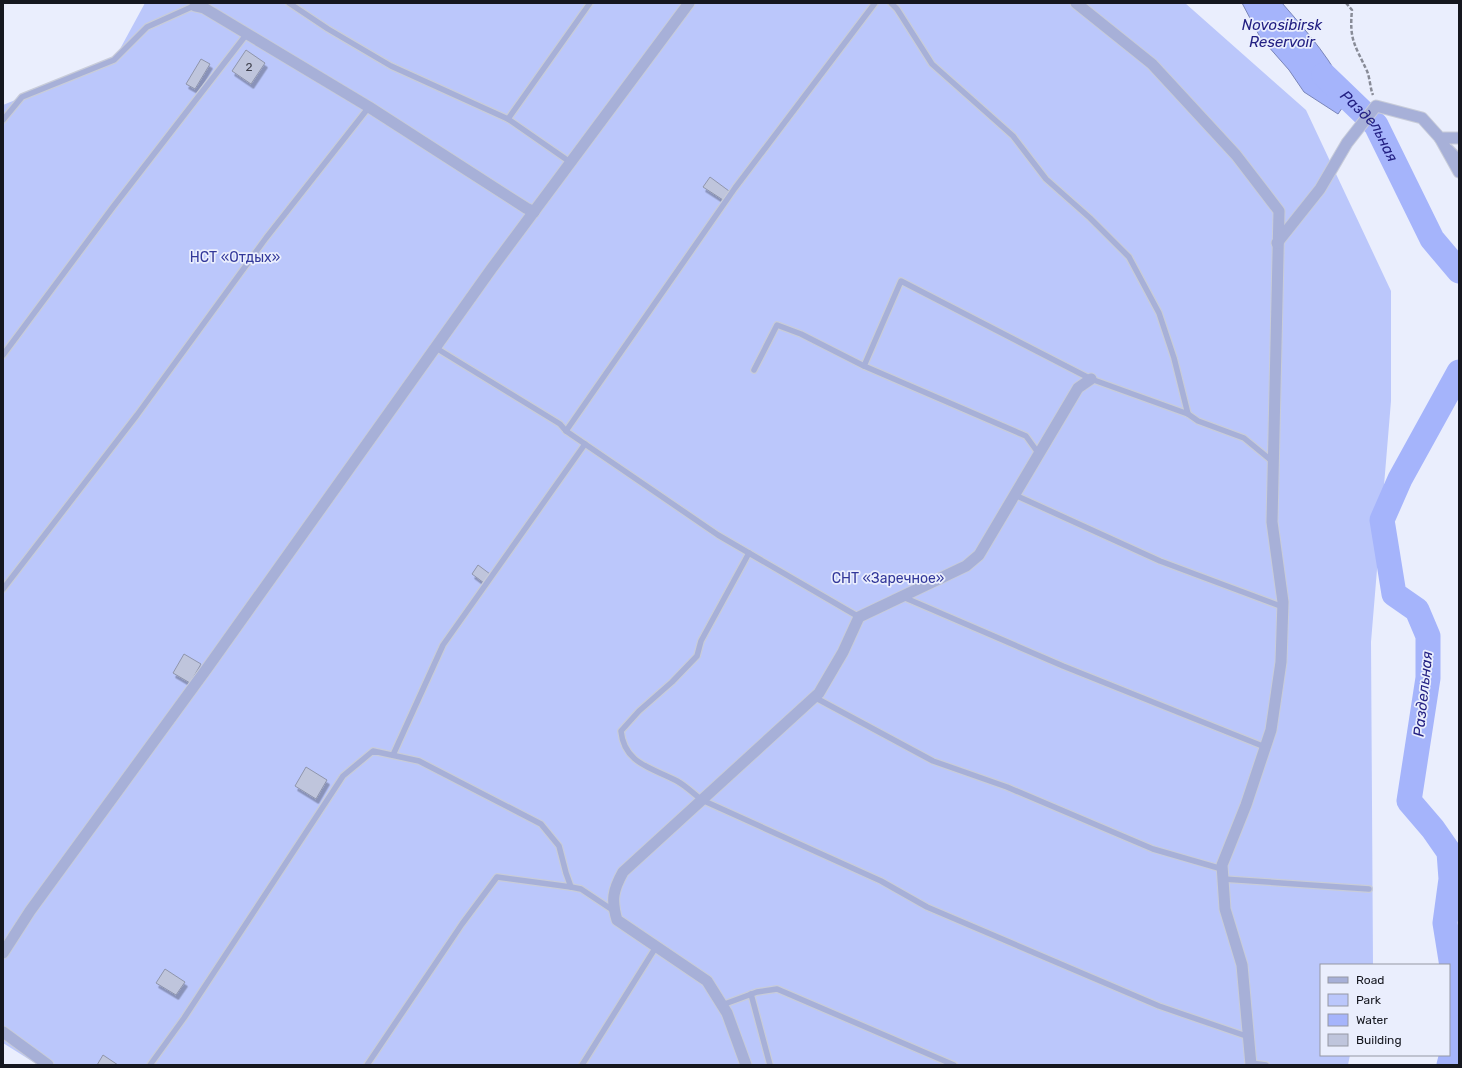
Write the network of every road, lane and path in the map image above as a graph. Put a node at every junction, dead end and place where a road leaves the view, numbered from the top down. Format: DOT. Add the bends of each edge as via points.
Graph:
graph roads {
  1 [pos="289,3"];
  2 [pos="590,3"];
  3 [pos="690,3"];
  4 [pos="875,3"];
  5 [pos="891,3"];
  6 [pos="1076,3"];
  7 [pos="1346,3"];
  8 [pos="197,4"];
  9 [pos="246,35"];
  10 [pos="1376,106"];
  11 [pos="369,107"];
  12 [pos="508,119"];
  13 [pos="3,120"];
  14 [pos="1440,138"];
  15 [pos="1459,138"];
  16 [pos="1459,157"];
  17 [pos="570,162"];
  18 [pos="1459,172"];
  19 [pos="534,212"];
  20 [pos="1277,243"];
  21 [pos="436,348"];
  22 [pos="3,355"];
  23 [pos="864,366"];
  24 [pos="754,370"];
  25 [pos="1091,379"];
  26 [pos="1188,414"];
  27 [pos="566,432"];
  28 [pos="585,444"];
  29 [pos="1039,454"];
  30 [pos="1273,462"];
  31 [pos="1015,494"];
  32 [pos="749,553"];
  33 [pos="3,589"];
  34 [pos="903,596"];
  35 [pos="1283,607"];
  36 [pos="859,617"];
  37 [pos="814,697"];
  38 [pos="1265,747"];
  39 [pos="393,755"];
  40 [pos="702,800"];
  41 [pos="1223,874"];
  42 [pos="571,887"];
  43 [pos="1368,889"];
  44 [pos="614,911"];
  45 [pos="656,947"];
  46 [pos="3,953"];
  47 [pos="751,994"];
  48 [pos="722,1005"];
  49 [pos="3,1032"];
  50 [pos="1250,1037"];
  51 [pos="1251,1064"];
  52 [pos="48,1065"];
  53 [pos="150,1065"];
  54 [pos="367,1065"];
  55 [pos="582,1065"];
  56 [pos="746,1065"];
  57 [pos="770,1065"];
  58 [pos="954,1065"];
  59 [pos="1266,1065"];
  1 -- 12 [label="lane" via="391,66"];
  2 -- 12 [label="lane"];
  3 -- 17 [label="street"];
  4 -- 27 [label="lane" via="736,188"];
  5 -- 26 [label="lane" via="932,64 1013,136 1046,179 1129,257 1159,312"];
  6 -- 20 [label="street" via="1152,64 1236,155 1279,212"];
  7 -- 10 [label="path" via="1352,10 1350,27 1353,44 1368,72"];
  8 -- 9 [label="street"];
  8 -- 13 [label="lane" via="147,27 114,60 22,96"];
  9 -- 11 [label="street"];
  9 -- 22 [label="lane" via="112,207"];
  10 -- 14 [label="street" via="1422,118"];
  10 -- 20 [label="street" via="1346,143 1320,189"];
  11 -- 19 [label="street"];
  11 -- 33 [label="lane" via="266,238 137,415"];
  12 -- 17 [label="lane"];
  14 -- 15 [label="street"];
  14 -- 16 [label="lane"];
  14 -- 18 [label="street"];
  17 -- 19 [label="street"];
  19 -- 21 [label="street"];
  20 -- 30 [label="street" via="1279,274"];
  21 -- 27 [label="lane" via="560,424"];
  21 -- 46 [label="street" via="30,911"];
  23 -- 24 [label="lane" via="777,325"];
  23 -- 25 [label="lane" via="901,281"];
  23 -- 29 [label="lane" via="1026,436"];
  25 -- 26 [label="lane"];
  25 -- 29 [label="street" via="1078,388"];
  26 -- 30 [label="lane" via="1198,421 1244,438"];
  27 -- 28 [label="lane"];
  28 -- 32 [label="lane" via="718,535"];
  28 -- 39 [label="lane" via="443,645"];
  29 -- 31 [label="street"];
  30 -- 35 [label="street" via="1272,522"];
  31 -- 34 [label="street" via="979,555 966,566"];
  31 -- 35 [label="lane" via="1160,561"];
  32 -- 36 [label="lane"];
  32 -- 40 [label="lane" via="701,641 698,656 621,731 622,742 639,764 677,782"];
  34 -- 36 [label="street"];
  34 -- 38 [label="lane" via="1063,666"];
  35 -- 38 [label="street" via="1281,662 1271,730"];
  36 -- 37 [label="street" via="843,652 819,693"];
  37 -- 40 [label="street"];
  37 -- 41 [label="lane" via="933,760 1007,787 1153,849"];
  38 -- 41 [label="street" via="1246,805 1222,865"];
  39 -- 42 [label="lane" via="419,761 541,824 559,846"];
  39 -- 53 [label="lane" via="373,751 344,776"];
  40 -- 44 [label="street" via="623,872 616,885 612,904"];
  40 -- 50 [label="lane" via="881,881 927,907 1159,1006"];
  41 -- 43 [label="lane"];
  41 -- 50 [label="street" via="1225,909 1242,964"];
  42 -- 44 [label="lane" via="580,889"];
  42 -- 54 [label="lane" via="497,877 462,924"];
  44 -- 45 [label="street" via="617,920"];
  45 -- 48 [label="street" via="707,980"];
  45 -- 55 [label="lane"];
  47 -- 48 [label="lane"];
  47 -- 57 [label="lane"];
  47 -- 58 [label="lane" via="777,989"];
  48 -- 56 [label="street"];
  49 -- 52 [label="street"];
  50 -- 51 [label="street"];
  51 -- 59 [label="lane"];
}
